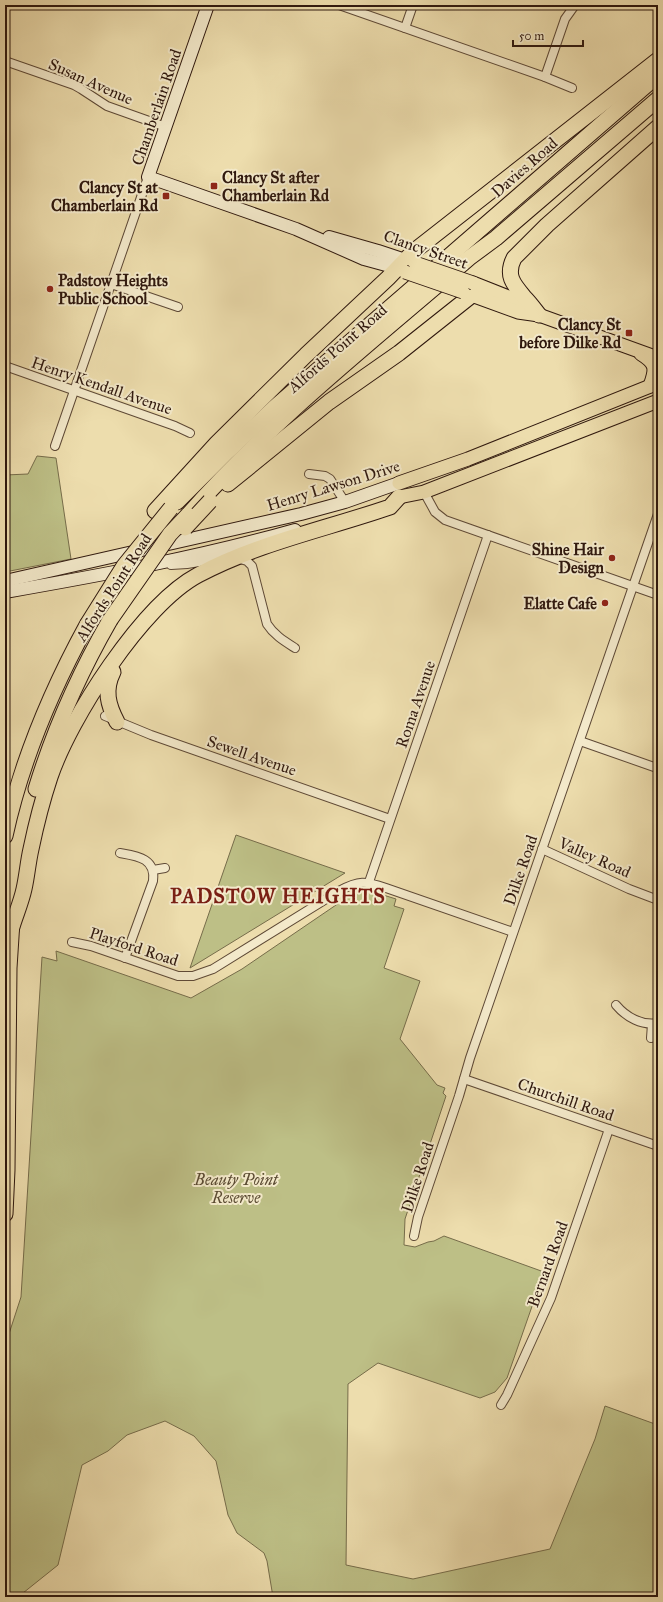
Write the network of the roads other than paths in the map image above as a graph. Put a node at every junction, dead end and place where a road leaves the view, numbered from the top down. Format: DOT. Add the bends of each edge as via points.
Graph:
graph roads {
  1 [pos="208,5"];
  2 [pos="339,5"];
  3 [pos="413,5"];
  4 [pos="575,5"];
  5 [pos="405,28"];
  6 [pos="658,60"];
  7 [pos="5,61"];
  8 [pos="658,75"];
  9 [pos="545,77"];
  10 [pos="572,88"];
  11 [pos="658,99"];
  12 [pos="166,127"];
  13 [pos="658,127"];
  14 [pos="148,177"];
  15 [pos="405,266"];
  16 [pos="111,284"];
  17 [pos="414,286"];
  18 [pos="469,290"];
  19 [pos="178,307"];
  20 [pos="539,315"];
  21 [pos="633,349"];
  22 [pos="656,356"];
  23 [pos="5,366"];
  24 [pos="654,384"];
  25 [pos="74,390"];
  26 [pos="658,401"];
  27 [pos="190,433"];
  28 [pos="55,446"];
  29 [pos="309,474"];
  30 [pos="400,490"];
  31 [pos="424,492"];
  32 [pos="207,498"];
  33 [pos="345,502"];
  34 [pos="658,514"];
  35 [pos="488,535"];
  36 [pos="238,558"];
  37 [pos="137,566"];
  38 [pos="5,581"];
  39 [pos="633,586"];
  40 [pos="5,592"];
  41 [pos="658,594"];
  42 [pos="82,626"];
  43 [pos="128,642"];
  44 [pos="295,648"];
  45 [pos="111,719"];
  46 [pos="580,741"];
  47 [pos="654,767"];
  48 [pos="390,819"];
  49 [pos="5,836"];
  50 [pos="542,849"];
  51 [pos="120,853"];
  52 [pos="165,868"];
  53 [pos="153,870"];
  54 [pos="369,882"];
  55 [pos="658,900"];
  56 [pos="11,930"];
  57 [pos="513,932"];
  58 [pos="72,942"];
  59 [pos="125,958"];
  60 [pos="616,1005"];
  61 [pos="655,1024"];
  62 [pos="651,1038"];
  63 [pos="464,1079"];
  64 [pos="609,1129"];
  65 [pos="658,1146"];
  66 [pos="5,1214"];
  67 [pos="414,1236"];
  68 [pos="500,1404"];
  1 -- 12 [label="main road, Chamberlain Road"];
  2 -- 5 [label="street"];
  3 -- 5 [label="street"];
  4 -- 9 [label="street" via="565,19"];
  5 -- 9 [label="street"];
  6 -- 15 [label="highway" via="413,252"];
  7 -- 12 [label="street, Susan Avenue" via="82,88 107,106"];
  8 -- 17 [label="highway, Davies Road"];
  9 -- 10 [label="street"];
  11 -- 32 [label="highway, Alfords Point Road" via="289,414 235,464"];
  12 -- 14 [label="main road, Chamberlain Road"];
  13 -- 20 [label="highway" via="547,225 514,258 510,273 513,284"];
  14 -- 15 [label="main road, Clancy Street" via="296,229 351,243"];
  14 -- 16 [label="street, Chamberlain Road"];
  15 -- 18 [label="main road, Clancy Street, bridge"];
  15 -- 42 [label="highway" via="293,367 217,443 155,511 114,566"];
  16 -- 19 [label="street"];
  16 -- 25 [label="street, Chamberlain Road"];
  17 -- 42 [label="highway, Alfords Point Road, bridge" via="250,430 194,483 124,566"];
  18 -- 20 [label="main road, Clancy Street" via="521,302"];
  18 -- 32 [label="highway" via="399,353 324,405 277,445"];
  20 -- 21 [label="main road, Clancy Street"];
  21 -- 22 [label="main road, Clancy Street"];
  21 -- 24 [label="main road" via="654,365"];
  23 -- 25 [label="street, Henry Kendall Avenue"];
  24 -- 30 [label="main road, Henry Lawson Drive" via="468,459"];
  25 -- 27 [label="street, Henry Kendall Avenue"];
  25 -- 28 [label="street, Chamberlain Road"];
  26 -- 31 [label="main road, Henry Lawson Drive"];
  29 -- 33 [label="street" via="330,479"];
  30 -- 31 [label="main road, Henry Lawson Drive"];
  30 -- 33 [label="main road, Henry Lawson Drive"];
  30 -- 36 [label="highway" via="390,507"];
  30 -- 37 [label="main road, Henry Lawson Drive" via="290,531"];
  31 -- 35 [label="street" via="442,518"];
  32 -- 56 [label="highway, Alfords Point Road, bridge" via="170,534 110,620 74,687 41,771 24,838"];
  33 -- 38 [label="main road, Henry Lawson Drive" via="285,518"];
  34 -- 39 [label="street, Dilke Road"];
  35 -- 39 [label="street"];
  35 -- 48 [label="street, Roma Avenue"];
  36 -- 37 [label="street"];
  36 -- 43 [label="highway" via="197,576 173,592 152,612"];
  36 -- 44 [label="street" via="252,566 267,624 277,637"];
  37 -- 40 [label="main road, Henry Lawson Drive"];
  39 -- 41 [label="street"];
  39 -- 46 [label="street, Dilke Road"];
  42 -- 49 [label="highway, Alfords Point Road" via="43,716 14,798"];
  43 -- 45 [label="highway" via="108,684"];
  43 -- 56 [label="highway" via="87,703 56,762 39,814 24,889"];
  45 -- 48 [label="street, Sewell Avenue"];
  46 -- 47 [label="street"];
  46 -- 50 [label="street, Dilke Road"];
  48 -- 54 [label="street, Roma Avenue"];
  50 -- 55 [label="street, Valley Road"];
  50 -- 57 [label="street, Dilke Road"];
  51 -- 53 [label="street" via="145,860"];
  52 -- 53 [label="street"];
  53 -- 59 [label="street" via="153,880"];
  54 -- 57 [label="street"];
  54 -- 59 [label="street, Playford Road" via="349,886 201,974 178,976"];
  56 -- 66 [label="highway, Alfords Point Road"];
  57 -- 63 [label="street, Dilke Road"];
  58 -- 59 [label="street, Playford Road"];
  60 -- 61 [label="street" via="628,1017"];
  61 -- 62 [label="street"];
  63 -- 64 [label="street, Churchill Road"];
  63 -- 67 [label="street, Dilke Road"];
  64 -- 65 [label="street, Churchill Road"];
  64 -- 68 [label="street, Bernard Road" via="544,1315"];
}
